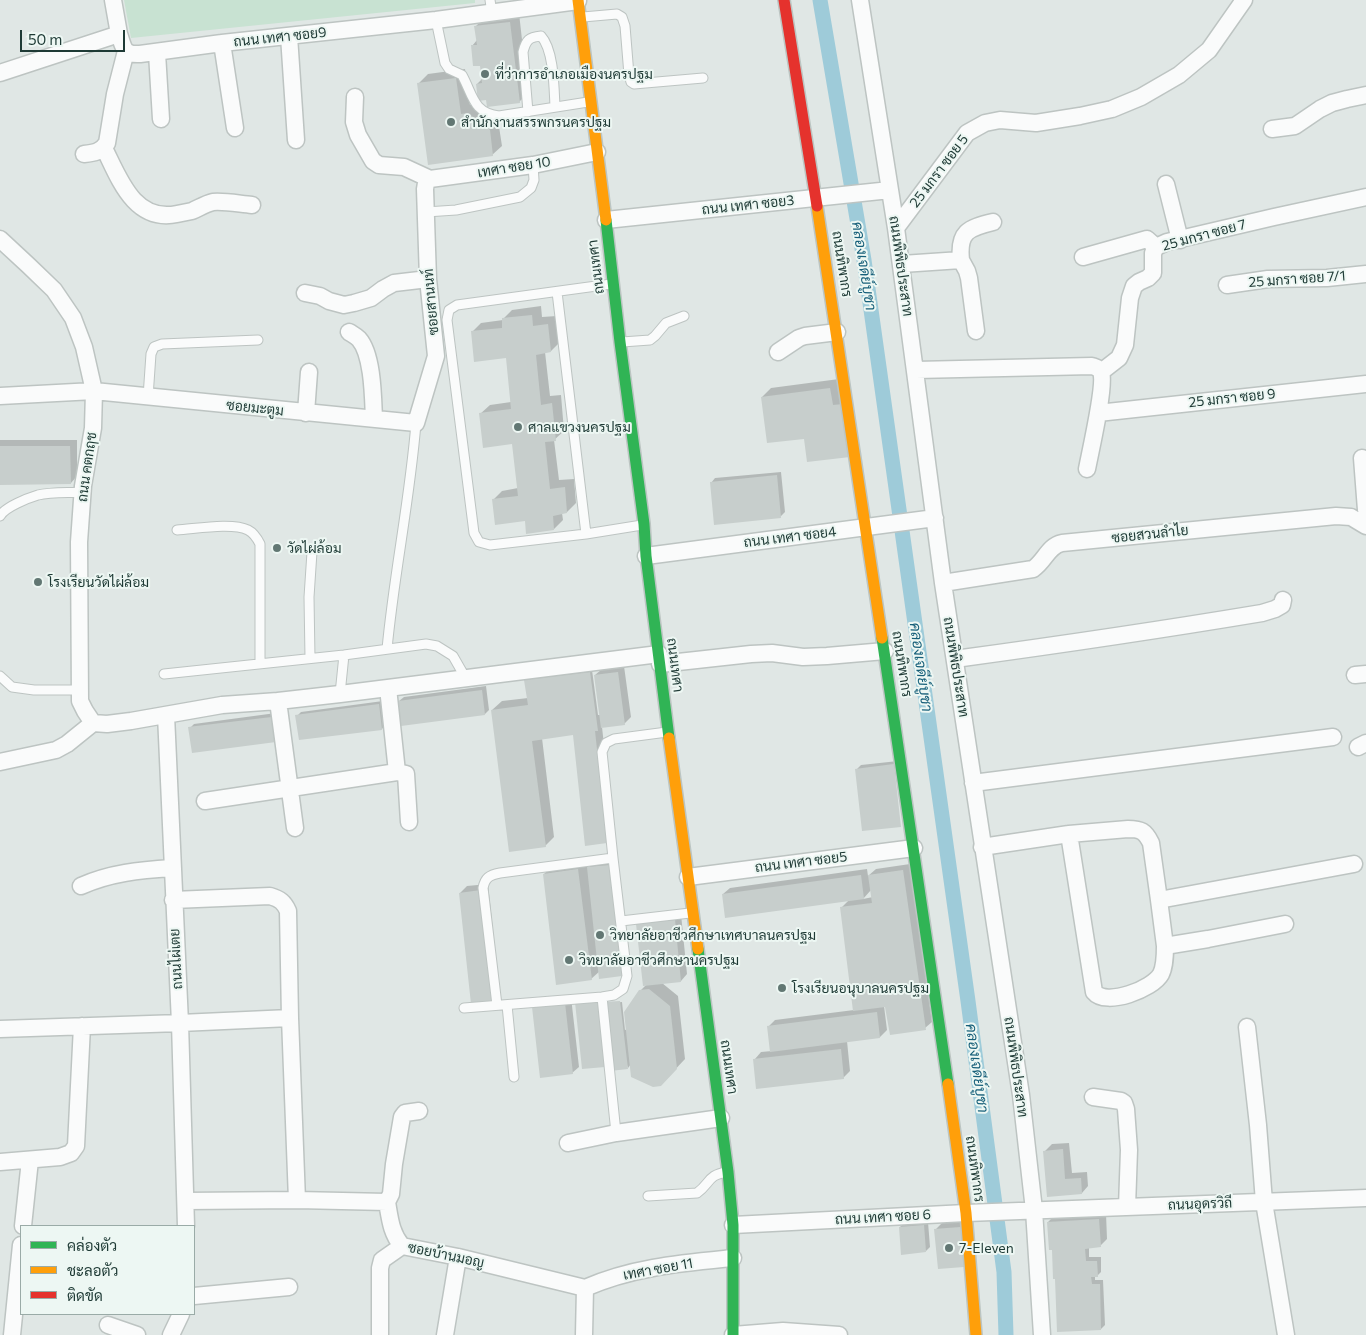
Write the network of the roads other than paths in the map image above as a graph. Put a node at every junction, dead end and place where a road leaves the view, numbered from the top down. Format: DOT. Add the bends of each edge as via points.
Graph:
graph roads {
  1 [pos="113,0"];
  2 [pos="784,0"];
  3 [pos="860,0"];
  4 [pos="864,0"];
  5 [pos="1244,0"];
  6 [pos="491,6"];
  7 [pos="579,6"];
  8 [pos="436,20"];
  9 [pos="119,34"];
  10 [pos="289,36"];
  11 [pos="222,43"];
  12 [pos="126,52"];
  13 [pos="157,53"];
  14 [pos="0,73"];
  15 [pos="703,78"];
  16 [pos="1366,96"];
  17 [pos="356,97"];
  18 [pos="590,102"];
  19 [pos="555,107"];
  20 [pos="528,112"];
  21 [pos="161,119"];
  22 [pos="235,128"];
  23 [pos="1272,129"];
  24 [pos="296,140"];
  25 [pos="104,148"];
  26 [pos="597,152"];
  27 [pos="84,154"];
  28 [pos="533,164"];
  29 [pos="430,179"];
  30 [pos="1166,184"];
  31 [pos="884,190"];
  32 [pos="824,197"];
  33 [pos="1366,197"];
  34 [pos="252,206"];
  35 [pos="426,212"];
  36 [pos="606,220"];
  37 [pos="993,222"];
  38 [pos="896,228"];
  39 [pos="0,239"];
  40 [pos="1180,240"];
  41 [pos="1156,247"];
  42 [pos="1083,258"];
  43 [pos="961,260"];
  44 [pos="902,264"];
  45 [pos="1366,274"];
  46 [pos="428,279"];
  47 [pos="614,284"];
  48 [pos="1227,285"];
  49 [pos="557,292"];
  50 [pos="305,293"];
  51 [pos="684,316"];
  52 [pos="976,331"];
  53 [pos="349,332"];
  54 [pos="837,332"];
  55 [pos="258,340"];
  56 [pos="620,342"];
  57 [pos="778,352"];
  58 [pos="916,370"];
  59 [pos="309,372"];
  60 [pos="1101,372"];
  61 [pos="1366,384"];
  62 [pos="94,391"];
  63 [pos="0,396"];
  64 [pos="148,397"];
  65 [pos="306,413"];
  66 [pos="1098,413"];
  67 [pos="374,419"];
  68 [pos="416,423"];
  69 [pos="1362,458"];
  70 [pos="1087,469"];
  71 [pos="83,492"];
  72 [pos="1366,510"];
  73 [pos="0,516"];
  74 [pos="929,519"];
  75 [pos="644,524"];
  76 [pos="873,526"];
  77 [pos="1366,526"];
  78 [pos="177,530"];
  79 [pos="586,534"];
  80 [pos="312,552"];
  81 [pos="646,556"];
  82 [pos="943,583"];
  83 [pos="1283,600"];
  84 [pos="387,649"];
  85 [pos="885,651"];
  86 [pos="344,655"];
  87 [pos="310,658"];
  88 [pos="955,658"];
  89 [pos="660,659"];
  90 [pos="260,663"];
  91 [pos="164,674"];
  92 [pos="0,676"];
  93 [pos="465,677"];
  94 [pos="388,688"];
  95 [pos="80,690"];
  96 [pos="340,694"];
  97 [pos="278,701"];
  98 [pos="166,715"];
  99 [pos="93,723"];
  100 [pos="668,732"];
  101 [pos="1333,737"];
  102 [pos="0,762"];
  103 [pos="397,772"];
  104 [pos="974,783"];
  105 [pos="289,788"];
  106 [pos="205,801"];
  107 [pos="409,822"];
  108 [pos="295,828"];
  109 [pos="1070,834"];
  110 [pos="982,847"];
  111 [pos="914,848"];
  112 [pos="613,858"];
  113 [pos="1354,864"];
  114 [pos="172,868"];
  115 [pos="688,877"];
  116 [pos="81,886"];
  117 [pos="174,900"];
  118 [pos="1159,900"];
  119 [pos="693,913"];
  120 [pos="621,921"];
  121 [pos="1285,924"];
  122 [pos="1165,946"];
  123 [pos="602,997"];
  124 [pos="502,1005"];
  125 [pos="464,1008"];
  126 [pos="290,1018"];
  127 [pos="180,1023"];
  128 [pos="82,1026"];
  129 [pos="1247,1026"];
  130 [pos="0,1029"];
  131 [pos="514,1077"];
  132 [pos="1093,1097"];
  133 [pos="420,1111"];
  134 [pos="721,1118"];
  135 [pos="616,1133"];
  136 [pos="568,1143"];
  137 [pos="30,1160"];
  138 [pos="0,1162"];
  139 [pos="728,1172"];
  140 [pos="648,1196"];
  141 [pos="1366,1198"];
  142 [pos="186,1200"];
  143 [pos="297,1200"];
  144 [pos="387,1202"];
  145 [pos="1264,1202"];
  146 [pos="1127,1207"];
  147 [pos="1034,1210"];
  148 [pos="966,1213"];
  149 [pos="23,1225"];
  150 [pos="186,1225"];
  151 [pos="733,1225"];
  152 [pos="402,1246"];
  153 [pos="20,1255"];
  154 [pos="458,1256"];
  155 [pos="734,1258"];
  156 [pos="289,1287"];
  157 [pos="585,1288"];
  158 [pos="195,1296"];
  159 [pos="180,1315"];
  160 [pos="108,1325"];
  161 [pos="12,1335"];
  162 [pos="137,1335"];
  163 [pos="171,1335"];
  164 [pos="380,1335"];
  165 [pos="445,1335"];
  166 [pos="584,1335"];
  167 [pos="733,1335"];
  168 [pos="839,1335"];
  169 [pos="976,1335"];
  170 [pos="1042,1335"];
  171 [pos="1286,1335"];
  1 -- 9 [label="street"];
  2 -- 32 [label="street, ถนนทิพากร"];
  3 -- 4 [label="street"];
  3 -- 31 [label="street, ถนนพิพิธประสาท"];
  5 -- 38 [label="street, 25 มกรา ซอย 5" via="1209,50 1179,75 1141,96 1112,109 1080,116 1036,123 1000,120 985,123 967,133"];
  6 -- 7 [label="street, ถนน เทศา ซอย9"];
  6 -- 8 [label="street, ถนน เทศา ซอย9"];
  7 -- 15 [label="lane" via="622,17 631,82 634,84"];
  7 -- 18 [label="street, ถนนเทศา"];
  8 -- 10 [label="street, ถนน เทศา ซอย9"];
  8 -- 20 [label="lane" via="445,64 462,75 478,106 486,113 499,116"];
  9 -- 12 [label="street"];
  9 -- 14 [label="street"];
  10 -- 11 [label="street, ถนน เทศา ซอย9"];
  10 -- 24 [label="street"];
  11 -- 13 [label="street, ถนน เทศา ซอย9"];
  11 -- 22 [label="street"];
  12 -- 13 [label="street, ถนน เทศา ซอย9" via="132,55"];
  12 -- 25 [label="street"];
  13 -- 21 [label="street"];
  16 -- 23 [label="street" via="1332,103 1295,126"];
  17 -- 29 [label="street" via="354,122 373,161 380,165 404,167"];
  18 -- 19 [label="lane"];
  18 -- 26 [label="street, ถนนเทศา"];
  19 -- 20 [label="lane"];
  19 -- 20 [label="lane" via="550,53 546,42 541,36 536,36 525,44 523,52"];
  25 -- 27 [label="street"];
  25 -- 34 [label="street" via="123,187 147,212 174,215 215,202"];
  26 -- 28 [label="street, เทศา ซอย 10"];
  26 -- 36 [label="street, ถนนเทศา"];
  28 -- 29 [label="street, เทศา ซอย 10"];
  28 -- 35 [label="lane" via="531,188 520,196 456,210"];
  29 -- 35 [label="street, ซอยสานนท์" via="425,189"];
  30 -- 40 [label="street"];
  31 -- 32 [label="street, ถนน เทศา ซอย3"];
  31 -- 38 [label="street, ถนนพิพิธประสาท"];
  32 -- 36 [label="street, ถนน เทศา ซอย3"];
  32 -- 54 [label="street, ถนนทิพากร"];
  33 -- 40 [label="street, 25 มกรา ซอย 7"];
  35 -- 46 [label="street, ซอยสานนท์"];
  36 -- 47 [label="street, ถนนเทศา"];
  37 -- 43 [label="street" via="974,226 964,235 960,247"];
  38 -- 44 [label="street, ถนนพิพิธประสาท"];
  39 -- 62 [label="street, ถนน คตกฤช" via="54,290 73,318 84,347"];
  40 -- 41 [label="street, 25 มกรา ซอย 7"];
  41 -- 42 [label="street" via="1147,239"];
  41 -- 60 [label="street, 25 มกรา ซอย 7" via="1153,273 1134,286 1130,298 1124,345 1119,358"];
  43 -- 44 [label="street"];
  43 -- 52 [label="street" via="969,278"];
  44 -- 58 [label="street, ถนนพิพิธประสาท"];
  45 -- 48 [label="street, 25 มกรา ซอย 7/1" via="1268,278"];
  46 -- 50 [label="street" via="394,283 371,298 354,304 330,302"];
  46 -- 68 [label="street, ซอยสานนท์" via="436,356"];
  47 -- 49 [label="lane"];
  47 -- 56 [label="street, ถนนเทศา"];
  49 -- 79 [label="lane"];
  49 -- 79 [label="lane" via="457,305 449,310 447,320 474,533 479,542 490,545"];
  51 -- 56 [label="lane" via="666,323 650,340"];
  53 -- 67 [label="street" via="366,350"];
  54 -- 57 [label="street" via="799,338"];
  54 -- 76 [label="street, ถนนทิพากร"];
  55 -- 64 [label="lane" via="154,347"];
  56 -- 75 [label="street, ถนนเทศา"];
  58 -- 60 [label="street" via="1092,366"];
  58 -- 74 [label="street, ถนนพิพิธประสาท"];
  59 -- 65 [label="street"];
  60 -- 66 [label="street"];
  61 -- 66 [label="street, 25 มกรา ซอย 9"];
  62 -- 63 [label="street, ซอยมะตูม"];
  62 -- 64 [label="street, ซอยมะตูม"];
  62 -- 71 [label="street, ถนน คตกฤช" via="93,428"];
  64 -- 65 [label="street, ซอยมะตูม"];
  65 -- 67 [label="street, ซอยมะตูม"];
  66 -- 70 [label="street"];
  67 -- 68 [label="street, ซอยมะตูม"];
  68 -- 84 [label="lane"];
  69 -- 72 [label="street"];
  71 -- 73 [label="lane" via="39,495 16,504"];
  71 -- 95 [label="street, ถนน คตกฤช" via="79,542"];
  74 -- 76 [label="street, ถนน เทศา ซอย4"];
  74 -- 82 [label="street, ถนนพิพิธประสาท"];
  75 -- 79 [label="lane"];
  75 -- 81 [label="street, ถนนเทศา"];
  76 -- 81 [label="street, ถนน เทศา ซอย4"];
  76 -- 85 [label="street, ถนนทิพากร"];
  77 -- 82 [label="street, ซอยสวนลำไย" via="1351,517 1336,516 1062,543 1053,546 1033,569"];
  78 -- 90 [label="lane" via="234,526 247,529 256,536 260,544"];
  80 -- 87 [label="lane"];
  81 -- 89 [label="street, ถนนเทศา"];
  82 -- 88 [label="street, ถนนพิพิธประสาท"];
  83 -- 88 [label="street" via="1282,605 1262,613"];
  84 -- 86 [label="lane"];
  84 -- 93 [label="lane" via="426,644 437,646 453,656"];
  85 -- 89 [label="street" via="803,657 772,653"];
  85 -- 111 [label="street, ถนนทิพากร"];
  86 -- 87 [label="lane"];
  86 -- 96 [label="lane"];
  87 -- 90 [label="lane"];
  88 -- 104 [label="street, ถนนพิพิธประสาท"];
  89 -- 93 [label="street"];
  89 -- 100 [label="street, ถนนเทศา"];
  90 -- 91 [label="lane"];
  92 -- 95 [label="lane" via="12,687"];
  93 -- 94 [label="street"];
  94 -- 96 [label="street"];
  94 -- 103 [label="street"];
  95 -- 99 [label="street, ถนน คตกฤช" via="80,701"];
  96 -- 97 [label="street"];
  97 -- 98 [label="street" via="222,705"];
  97 -- 105 [label="street"];
  98 -- 99 [label="street" via="107,724"];
  98 -- 114 [label="street, ถนนไผ่เตย"];
  99 -- 102 [label="street" via="56,750"];
  100 -- 112 [label="lane" via="614,739 606,743 602,752"];
  100 -- 115 [label="street, ถนนเทศา"];
  101 -- 104 [label="street"];
  103 -- 105 [label="street"];
  103 -- 107 [label="street" via="406,774"];
  104 -- 110 [label="street, ถนนพิพิธประสาท"];
  105 -- 106 [label="street"];
  105 -- 108 [label="street"];
  109 -- 110 [label="street"];
  109 -- 118 [label="street" via="1128,828 1141,831 1151,843"];
  109 -- 122 [label="street" via="1096,996 1116,997 1153,982 1161,974"];
  110 -- 147 [label="street, ถนนพิพิธประสาท" via="1021,1095"];
  111 -- 115 [label="street, ถนน เทศา ซอย5"];
  111 -- 148 [label="street, ถนนทิพากร"];
  112 -- 120 [label="lane"];
  112 -- 124 [label="lane" via="500,873 485,880 483,888"];
  113 -- 118 [label="street"];
  114 -- 116 [label="street" via="120,873"];
  114 -- 117 [label="street, ถนนไผ่เตย"];
  115 -- 119 [label="street, ถนนเทศา"];
  117 -- 126 [label="street" via="270,896 285,903 288,912"];
  117 -- 127 [label="street, ถนนไผ่เตย"];
  118 -- 122 [label="street"];
  119 -- 120 [label="lane"];
  119 -- 134 [label="street, ถนนเทศา"];
  120 -- 123 [label="lane" via="627,976 623,989"];
  121 -- 122 [label="street"];
  123 -- 124 [label="lane"];
  123 -- 135 [label="lane"];
  124 -- 125 [label="lane"];
  124 -- 131 [label="lane"];
  126 -- 127 [label="street"];
  126 -- 143 [label="street"];
  127 -- 128 [label="street"];
  127 -- 142 [label="street, ถนนไผ่เตย"];
  128 -- 130 [label="street"];
  128 -- 137 [label="street" via="76,1146 71,1153 60,1157"];
  129 -- 145 [label="street"];
  132 -- 146 [label="street" via="1121,1101 1126,1109 1129,1150"];
  133 -- 144 [label="street" via="402,1117 391,1194"];
  134 -- 135 [label="street"];
  134 -- 139 [label="street, ถนนเทศา"];
  135 -- 136 [label="street"];
  137 -- 138 [label="street"];
  137 -- 149 [label="street"];
  139 -- 140 [label="lane" via="716,1174 697,1193"];
  139 -- 151 [label="street, ถนนเทศา"];
  141 -- 145 [label="street, ถนนอุดรวิถี"];
  142 -- 143 [label="street"];
  142 -- 150 [label="street, ถนนไผ่เตย"];
  143 -- 144 [label="street"];
  144 -- 152 [label="street, ซอยบ้านมอญ" via="391,1226"];
  145 -- 146 [label="street, ถนนอุดรวิถี"];
  145 -- 171 [label="street"];
  146 -- 147 [label="street, ถนนอุดรวิถี"];
  147 -- 148 [label="street, ถนน เทศา ซอย 6"];
  147 -- 170 [label="street, ถนนพิพิธประสาท"];
  148 -- 151 [label="street, ถนน เทศา ซอย 6"];
  148 -- 169 [label="street, ถนนทิพากร"];
  151 -- 155 [label="street, ถนนเทศา"];
  152 -- 154 [label="street, ซอยบ้านมอญ"];
  152 -- 164 [label="street" via="382,1260 380,1268"];
  153 -- 161 [label="street"];
  154 -- 157 [label="street, ซอยบ้านมอญ"];
  154 -- 165 [label="street"];
  155 -- 157 [label="street, เทศา ซอย 11" via="650,1268"];
  155 -- 167 [label="street, ถนนเทศา"];
  156 -- 158 [label="street"];
  157 -- 166 [label="street"];
  159 -- 163 [label="street"];
  160 -- 162 [label="street"];
  167 -- 168 [label="street" via="783,1331"];
}
